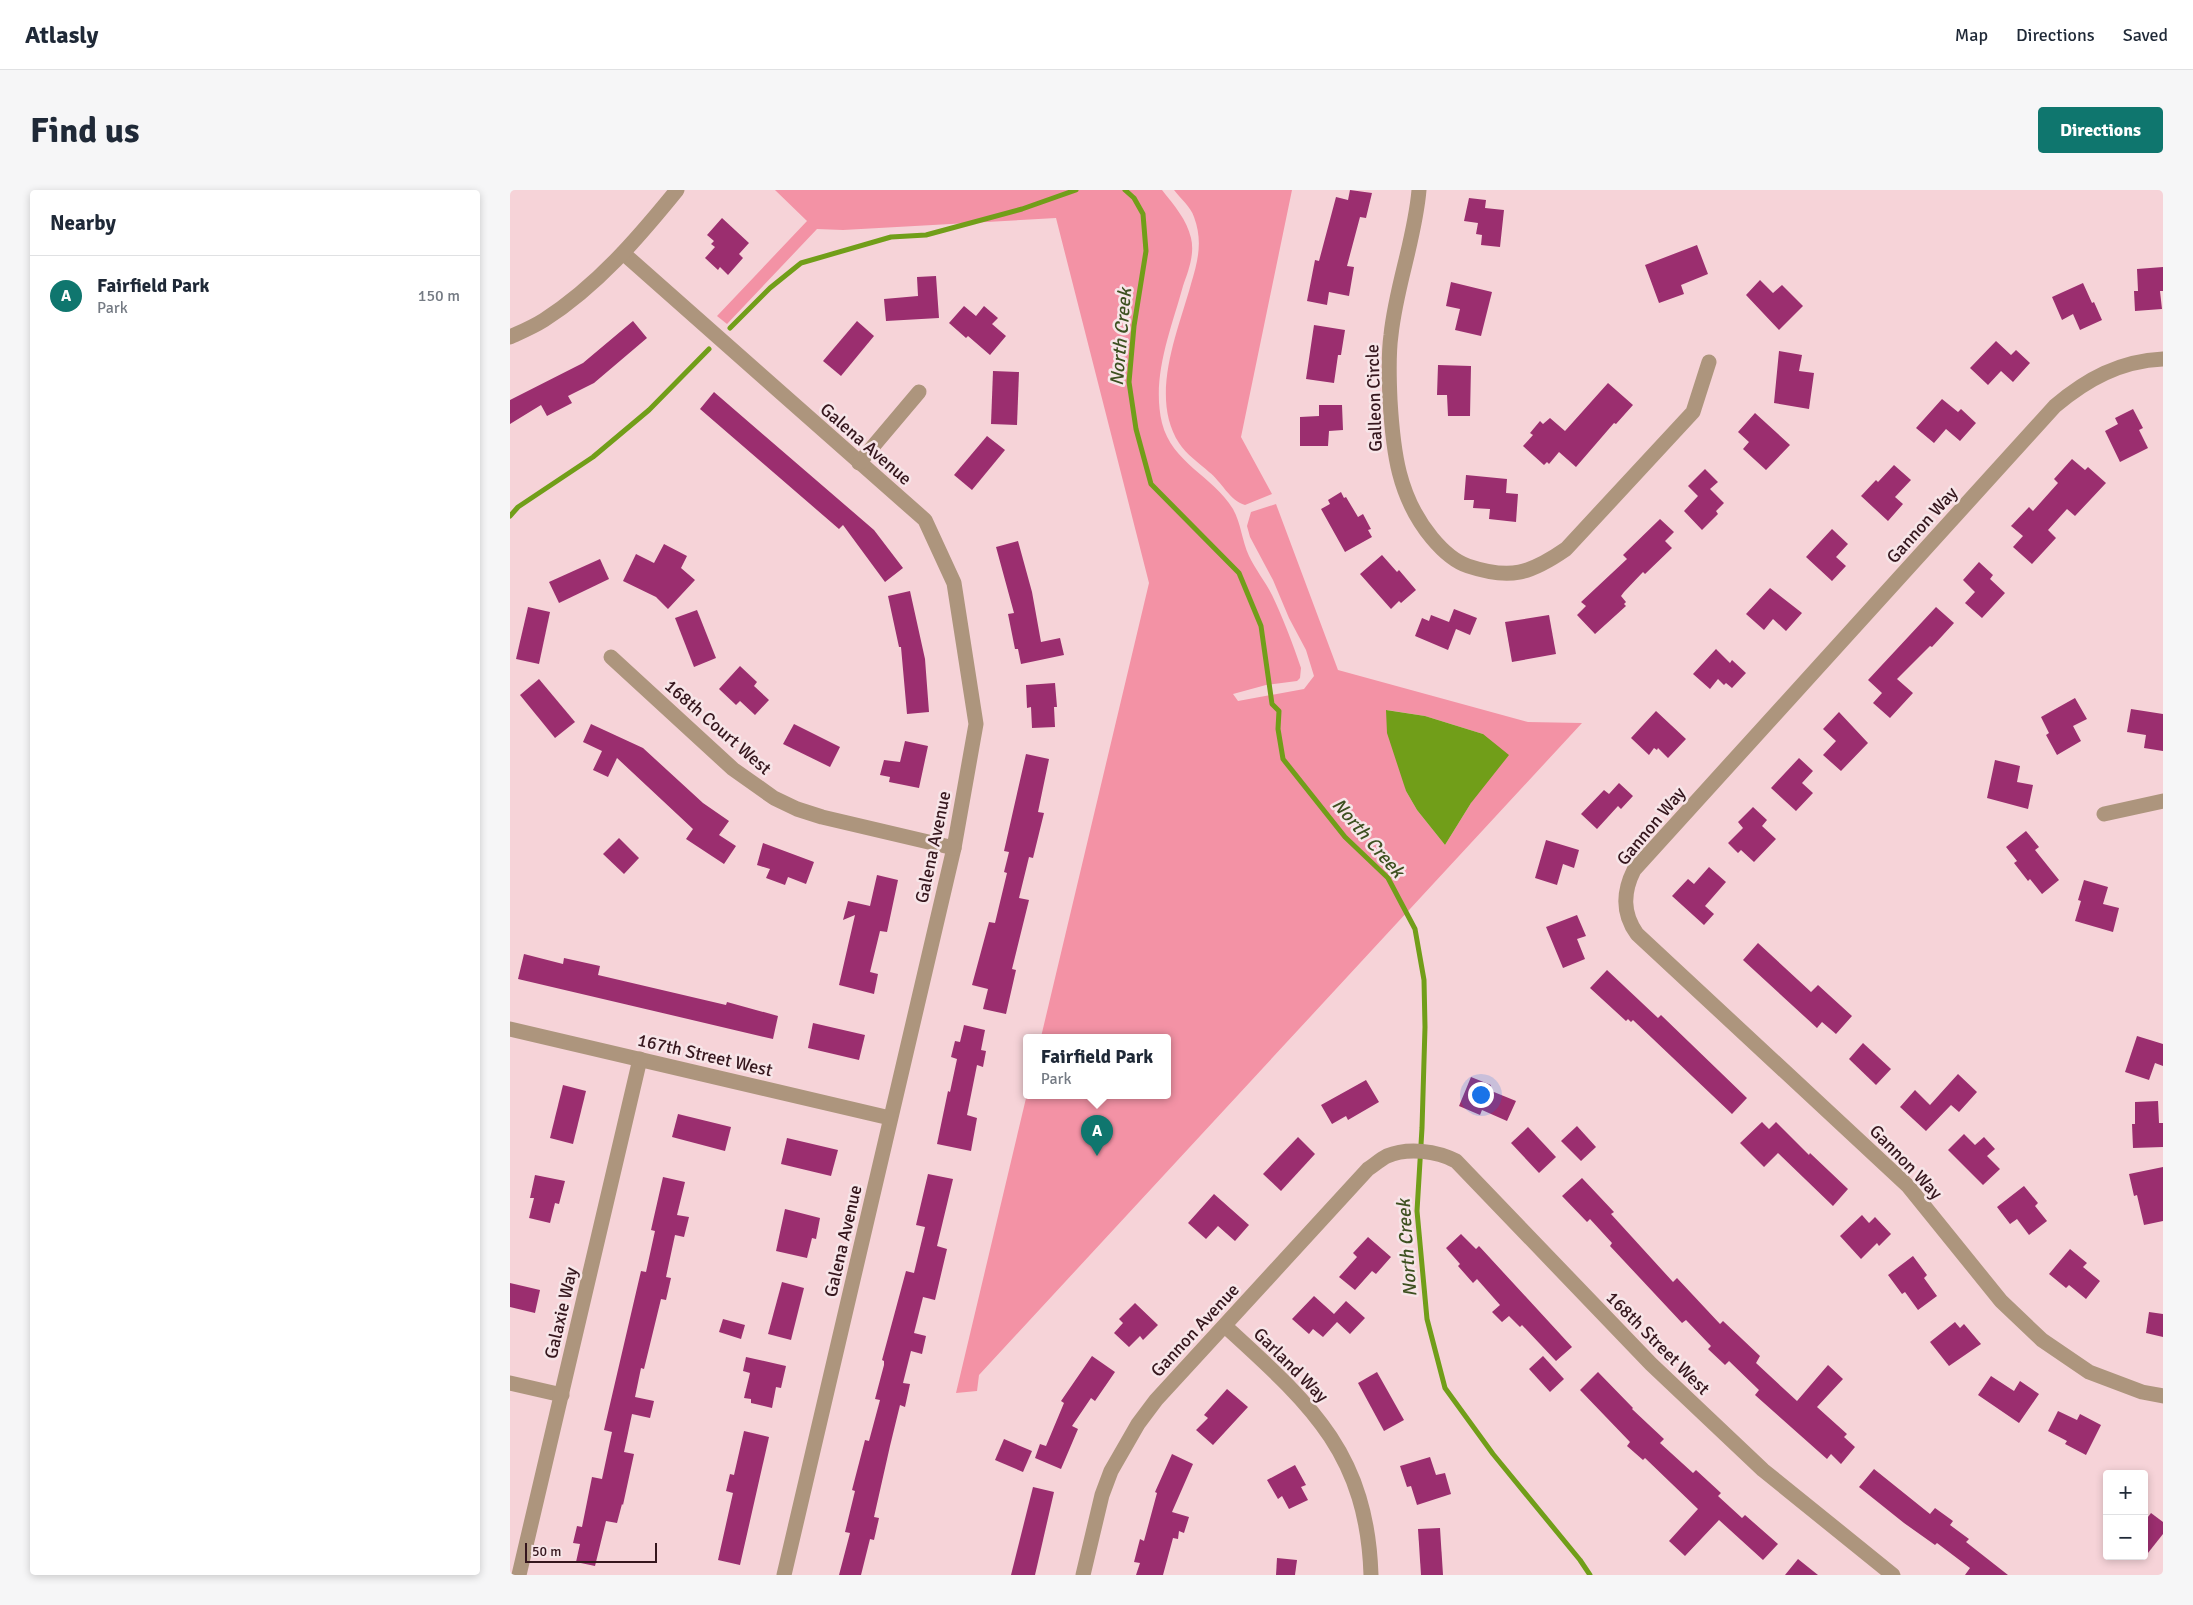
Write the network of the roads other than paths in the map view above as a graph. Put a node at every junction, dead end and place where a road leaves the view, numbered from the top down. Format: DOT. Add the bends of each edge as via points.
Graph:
graph roads {
  1 [pos="677,190"];
  2 [pos="1419,190"];
  3 [pos="623,253"];
  4 [pos="510,337"];
  5 [pos="2163,359"];
  6 [pos="1709,362"];
  7 [pos="919,392"];
  8 [pos="859,462"];
  9 [pos="611,657"];
  10 [pos="2163,801"];
  11 [pos="2104,814"];
  12 [pos="954,848"];
  13 [pos="510,1029"];
  14 [pos="640,1059"];
  15 [pos="890,1118"];
  16 [pos="1398,1153"];
  17 [pos="1225,1326"];
  18 [pos="510,1383"];
  19 [pos="562,1395"];
  20 [pos="2163,1396"];
  21 [pos="519,1575"];
  22 [pos="784,1575"];
  23 [pos="1083,1575"];
  24 [pos="1372,1575"];
  25 [pos="1893,1575"];
  1 -- 3 [label="street"];
  2 -- 6 [label="street, Galleon Circle" via="1390,335 1392,444 1398,474 1424,528 1442,549 1460,563 1504,574 1529,571 1566,548 1693,412"];
  3 -- 4 [label="street" via="578,296"];
  3 -- 8 [label="street, Galena Avenue"];
  5 -- 20 [label="street, Gannon Way" via="2123,365 2097,376 2055,406 1634,870 1624,896 1629,922 1637,934 1908,1186 2001,1301 2042,1340 2089,1372 2142,1392"];
  7 -- 8 [label="street"];
  8 -- 12 [label="street, Galena Avenue" via="925,520 954,583 976,724"];
  9 -- 12 [label="street, 168th Court West" via="733,769 774,798 822,817"];
  10 -- 11 [label="street"];
  12 -- 15 [label="street, Galena Avenue"];
  13 -- 14 [label="street, 167th Street West"];
  14 -- 15 [label="street, 167th Street West"];
  14 -- 19 [label="street, Galaxie Way"];
  15 -- 22 [label="street, Galena Avenue"];
  16 -- 17 [label="street, Gannon Avenue" via="1387,1156 1368,1169"];
  16 -- 25 [label="street, 168th Street West" via="1441,1154 1456,1161 1651,1364 1763,1470"];
  17 -- 23 [label="street, Gannon Avenue" via="1156,1400 1125,1444 1102,1495"];
  17 -- 24 [label="street, Garland Way" via="1300,1397 1340,1450 1366,1521"];
  18 -- 19 [label="street"];
  19 -- 21 [label="street, Galaxie Way"];
}
